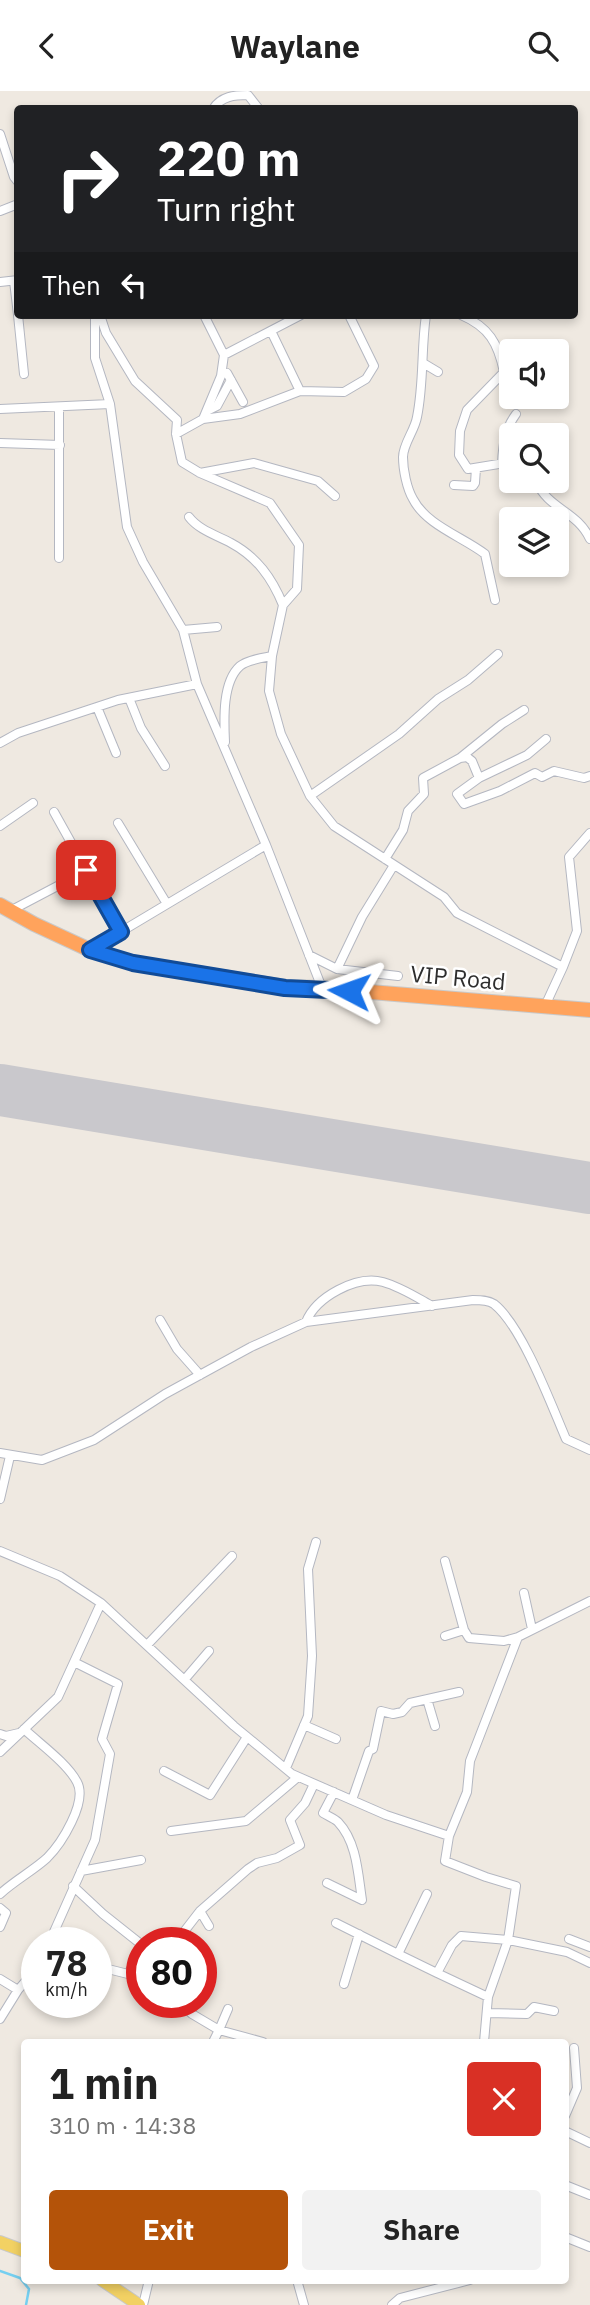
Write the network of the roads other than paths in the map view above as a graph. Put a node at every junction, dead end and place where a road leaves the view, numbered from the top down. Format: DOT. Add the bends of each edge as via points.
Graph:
graph roads {
  1 [pos="215,105"];
  2 [pos="256,105"];
  3 [pos="0,134"];
  4 [pos="3,153"];
  5 [pos="14,177"];
  6 [pos="18,319"];
  7 [pos="97,319"];
  8 [pos="99,319"];
  9 [pos="206,319"];
  10 [pos="294,319"];
  11 [pos="351,319"];
  12 [pos="425,319"];
  13 [pos="470,319"];
  14 [pos="271,331"];
  15 [pos="224,355"];
  16 [pos="424,363"];
  17 [pos="438,372"];
  18 [pos="24,374"];
  19 [pos="300,391"];
  20 [pos="243,402"];
  21 [pos="110,404"];
  22 [pos="59,407"];
  23 [pos="0,408"];
  24 [pos="516,414"];
  25 [pos="205,415"];
  26 [pos="509,423"];
  27 [pos="176,434"];
  28 [pos="0,443"];
  29 [pos="60,445"];
  30 [pos="499,464"];
  31 [pos="476,468"];
  32 [pos="200,473"];
  33 [pos="454,485"];
  34 [pos="542,493"];
  35 [pos="335,496"];
  36 [pos="189,517"];
  37 [pos="590,539"];
  38 [pos="59,558"];
  39 [pos="495,600"];
  40 [pos="283,605"];
  41 [pos="217,627"];
  42 [pos="183,629"];
  43 [pos="498,654"];
  44 [pos="272,656"];
  45 [pos="197,684"];
  46 [pos="129,698"];
  47 [pos="97,708"];
  48 [pos="524,710"];
  49 [pos="546,739"];
  50 [pos="0,743"];
  51 [pos="225,749"];
  52 [pos="116,753"];
  53 [pos="460,758"];
  54 [pos="165,766"];
  55 [pos="590,776"];
  56 [pos="479,778"];
  57 [pos="310,796"];
  58 [pos="33,803"];
  59 [pos="54,812"];
  60 [pos="118,823"];
  61 [pos="0,826"];
  62 [pos="590,833"];
  63 [pos="267,845"];
  64 [pos="385,859"];
  65 [pos="394,865"];
  66 [pos="86,870"];
  67 [pos="167,904"];
  68 [pos="5,908"];
  69 [pos="121,932"];
  70 [pos="90,950"];
  71 [pos="309,955"];
  72 [pos="564,967"];
  73 [pos="337,969"];
  74 [pos="398,976"];
  75 [pos="322,988"];
  76 [pos="545,1006"];
  77 [pos="590,1010"];
  78 [pos="432,1307"];
  79 [pos="160,1321"];
  80 [pos="306,1322"];
  81 [pos="200,1375"];
  82 [pos="590,1450"];
  83 [pos="0,1453"];
  84 [pos="10,1456"];
  85 [pos="0,1499"];
  86 [pos="317,1542"];
  87 [pos="0,1551"];
  88 [pos="232,1556"];
  89 [pos="445,1561"];
  90 [pos="524,1593"];
  91 [pos="590,1601"];
  92 [pos="101,1603"];
  93 [pos="532,1629"];
  94 [pos="464,1630"];
  95 [pos="445,1636"];
  96 [pos="518,1637"];
  97 [pos="148,1645"];
  98 [pos="209,1651"];
  99 [pos="74,1662"];
  100 [pos="185,1679"];
  101 [pos="459,1692"];
  102 [pos="427,1699"];
  103 [pos="304,1725"];
  104 [pos="435,1726"];
  105 [pos="21,1731"];
  106 [pos="0,1734"];
  107 [pos="247,1737"];
  108 [pos="337,1739"];
  109 [pos="0,1752"];
  110 [pos="286,1768"];
  111 [pos="164,1771"];
  112 [pos="298,1777"];
  113 [pos="314,1784"];
  114 [pos="334,1792"];
  115 [pos="352,1800"];
  116 [pos="171,1831"];
  117 [pos="449,1836"];
  118 [pos="141,1860"];
  119 [pos="81,1871"];
  120 [pos="327,1883"];
  121 [pos="73,1886"];
  122 [pos="0,1894"];
  123 [pos="427,1894"];
  124 [pos="0,1908"];
  125 [pos="200,1911"];
  126 [pos="336,1923"];
  127 [pos="209,1926"];
  128 [pos="0,1927"];
  129 [pos="56,1927"];
  130 [pos="188,1927"];
  131 [pos="126,1933"];
  132 [pos="359,1934"];
  133 [pos="569,1939"];
  134 [pos="508,1940"];
  135 [pos="590,1947"];
  136 [pos="398,1954"];
  137 [pos="590,1963"];
  138 [pos="437,1973"];
  139 [pos="0,1979"];
  140 [pos="344,1984"];
  141 [pos="21,1987"];
  142 [pos="18,1990"];
  143 [pos="488,1997"];
  144 [pos="228,2009"];
  145 [pos="555,2011"];
  146 [pos="487,2013"];
  147 [pos="199,2018"];
  148 [pos="0,2019"];
  149 [pos="219,2030"];
  150 [pos="214,2039"];
  151 [pos="252,2039"];
  152 [pos="484,2039"];
  153 [pos="574,2048"];
  154 [pos="569,2107"];
  155 [pos="569,2133"];
  156 [pos="590,2143"];
  157 [pos="569,2187"];
  158 [pos="590,2195"];
  159 [pos="569,2239"];
  160 [pos="0,2242"];
  161 [pos="590,2247"];
  162 [pos="21,2250"];
  163 [pos="108,2284"];
  164 [pos="148,2284"];
  165 [pos="299,2284"];
  166 [pos="443,2284"];
  167 [pos="141,2305"];
  168 [pos="304,2305"];
  169 [pos="391,2305"];
  1 -- 2 [label="street" via="232,95 248,95"];
  3 -- 4 [label="street"];
  4 -- 5 [label="street"];
  6 -- 18 [label="street"];
  7 -- 21 [label="street" via="95,358"];
  8 -- 27 [label="street" via="135,381 177,419"];
  9 -- 15 [label="street"];
  10 -- 14 [label="street"];
  11 -- 19 [label="street" via="374,366 366,379 344,391"];
  12 -- 16 [label="street"];
  13 -- 31 [label="street" via="500,349 504,372 467,410 460,431 459,455 468,469"];
  14 -- 15 [label="street"];
  14 -- 19 [label="street"];
  15 -- 25 [label="street"];
  16 -- 17 [label="street"];
  16 -- 39 [label="street" via="417,420 403,456 413,501 437,526 485,554"];
  19 -- 25 [label="street" via="240,414"];
  20 -- 25 [label="street" via="229,377 217,405"];
  21 -- 22 [label="street"];
  21 -- 42 [label="street" via="127,527"];
  22 -- 23 [label="street"];
  22 -- 29 [label="street"];
  24 -- 26 [label="street"];
  25 -- 27 [label="street"];
  27 -- 32 [label="street" via="182,462"];
  28 -- 29 [label="street"];
  29 -- 38 [label="street"];
  30 -- 31 [label="street"];
  31 -- 33 [label="street" via="473,485"];
  32 -- 35 [label="street" via="254,463 318,481"];
  32 -- 40 [label="street" via="270,503 299,545 296,589"];
  34 -- 37 [label="street" via="577,519"];
  36 -- 40 [label="street" via="258,563 274,583"];
  40 -- 44 [label="street"];
  41 -- 42 [label="street"];
  42 -- 45 [label="street"];
  43 -- 57 [label="street" via="399,734"];
  44 -- 51 [label="street" via="241,666 232,678 224,711"];
  44 -- 57 [label="street" via="268,691 281,734"];
  45 -- 46 [label="street"];
  45 -- 51 [label="street"];
  46 -- 47 [label="street"];
  46 -- 54 [label="street"];
  47 -- 50 [label="street"];
  47 -- 52 [label="street"];
  48 -- 53 [label="street"];
  49 -- 56 [label="street" via="527,755"];
  51 -- 63 [label="street"];
  53 -- 56 [label="street" via="472,761"];
  53 -- 64 [label="street" via="423,778 424,794 408,811 403,830"];
  55 -- 56 [label="street" via="554,772 542,777 535,773 464,804 457,794"];
  57 -- 64 [label="street" via="334,826"];
  58 -- 61 [label="street"];
  59 -- 66 [label="street"];
  60 -- 67 [label="street"];
  62 -- 72 [label="street" via="569,857 577,931"];
  63 -- 67 [label="street"];
  63 -- 71 [label="street"];
  64 -- 65 [label="street"];
  65 -- 72 [label="street" via="444,897 457,913"];
  65 -- 73 [label="street"];
  66 -- 68 [label="street"];
  66 -- 69 [label="street"];
  67 -- 69 [label="street"];
  68 -- 70 [label="highway, VIP Road"];
  69 -- 70 [label="street"];
  70 -- 75 [label="highway, VIP Road" via="133,963 285,988"];
  71 -- 73 [label="street"];
  71 -- 75 [label="street"];
  72 -- 76 [label="street"];
  73 -- 74 [label="street"];
  75 -- 76 [label="highway, VIP Road"];
  76 -- 77 [label="highway, VIP Road"];
  78 -- 80 [label="street"];
  78 -- 80 [label="street" via="380,1281 355,1283 329,1294 311,1310"];
  78 -- 82 [label="street" via="491,1301 507,1317 566,1439"];
  79 -- 81 [label="street"];
  80 -- 81 [label="street"];
  81 -- 84 [label="street" via="94,1440 42,1460"];
  83 -- 84 [label="street"];
  84 -- 85 [label="street"];
  86 -- 103 [label="street" via="308,1569 312,1656"];
  87 -- 92 [label="street" via="60,1576"];
  88 -- 97 [label="street"];
  89 -- 94 [label="street"];
  90 -- 93 [label="street"];
  91 -- 93 [label="street"];
  92 -- 97 [label="street"];
  92 -- 99 [label="street"];
  93 -- 96 [label="street"];
  94 -- 95 [label="street"];
  94 -- 96 [label="street" via="470,1638 504,1641"];
  96 -- 117 [label="street" via="470,1761 467,1792"];
  97 -- 100 [label="street"];
  98 -- 100 [label="street"];
  99 -- 105 [label="street" via="58,1697"];
  99 -- 119 [label="street" via="118,1683 102,1738 110,1754 102,1810"];
  100 -- 107 [label="street"];
  101 -- 102 [label="street"];
  102 -- 104 [label="street"];
  102 -- 115 [label="street" via="393,1714 381,1711 373,1749"];
  103 -- 108 [label="street"];
  103 -- 110 [label="street"];
  105 -- 106 [label="street"];
  105 -- 109 [label="street"];
  105 -- 122 [label="street" via="79,1783 80,1800 67,1831 48,1857"];
  107 -- 110 [label="street"];
  107 -- 111 [label="street" via="210,1795"];
  110 -- 112 [label="street"];
  112 -- 113 [label="street"];
  112 -- 116 [label="street" via="246,1821"];
  113 -- 114 [label="street"];
  113 -- 125 [label="street" via="290,1820 300,1845 269,1862 257,1863"];
  114 -- 115 [label="street"];
  114 -- 120 [label="street" via="323,1813 338,1822 350,1840 362,1899"];
  115 -- 117 [label="street"];
  117 -- 134 [label="street" via="446,1861 516,1886"];
  118 -- 119 [label="street"];
  119 -- 121 [label="street"];
  121 -- 129 [label="street"];
  121 -- 131 [label="street"];
  123 -- 136 [label="street"];
  124 -- 128 [label="street" via="6,1913"];
  125 -- 127 [label="street"];
  125 -- 130 [label="street"];
  126 -- 132 [label="street"];
  132 -- 136 [label="street"];
  132 -- 140 [label="street"];
  133 -- 135 [label="street"];
  134 -- 137 [label="street" via="567,1952"];
  134 -- 138 [label="street" via="461,1936"];
  134 -- 143 [label="street"];
  136 -- 138 [label="street"];
  138 -- 143 [label="street"];
  139 -- 142 [label="street"];
  141 -- 142 [label="street"];
  142 -- 148 [label="street"];
  143 -- 146 [label="street"];
  144 -- 149 [label="street"];
  145 -- 146 [label="street" via="534,2007 527,2014"];
  146 -- 152 [label="street"];
  147 -- 149 [label="street"];
  149 -- 150 [label="street"];
  149 -- 151 [label="street"];
  153 -- 154 [label="street" via="577,2088"];
  155 -- 156 [label="street"];
  157 -- 158 [label="street"];
  159 -- 161 [label="street"];
  160 -- 162 [label="main road"];
  163 -- 167 [label="main road"];
  164 -- 167 [label="street"];
  165 -- 168 [label="street"];
  166 -- 169 [label="street"];
}
